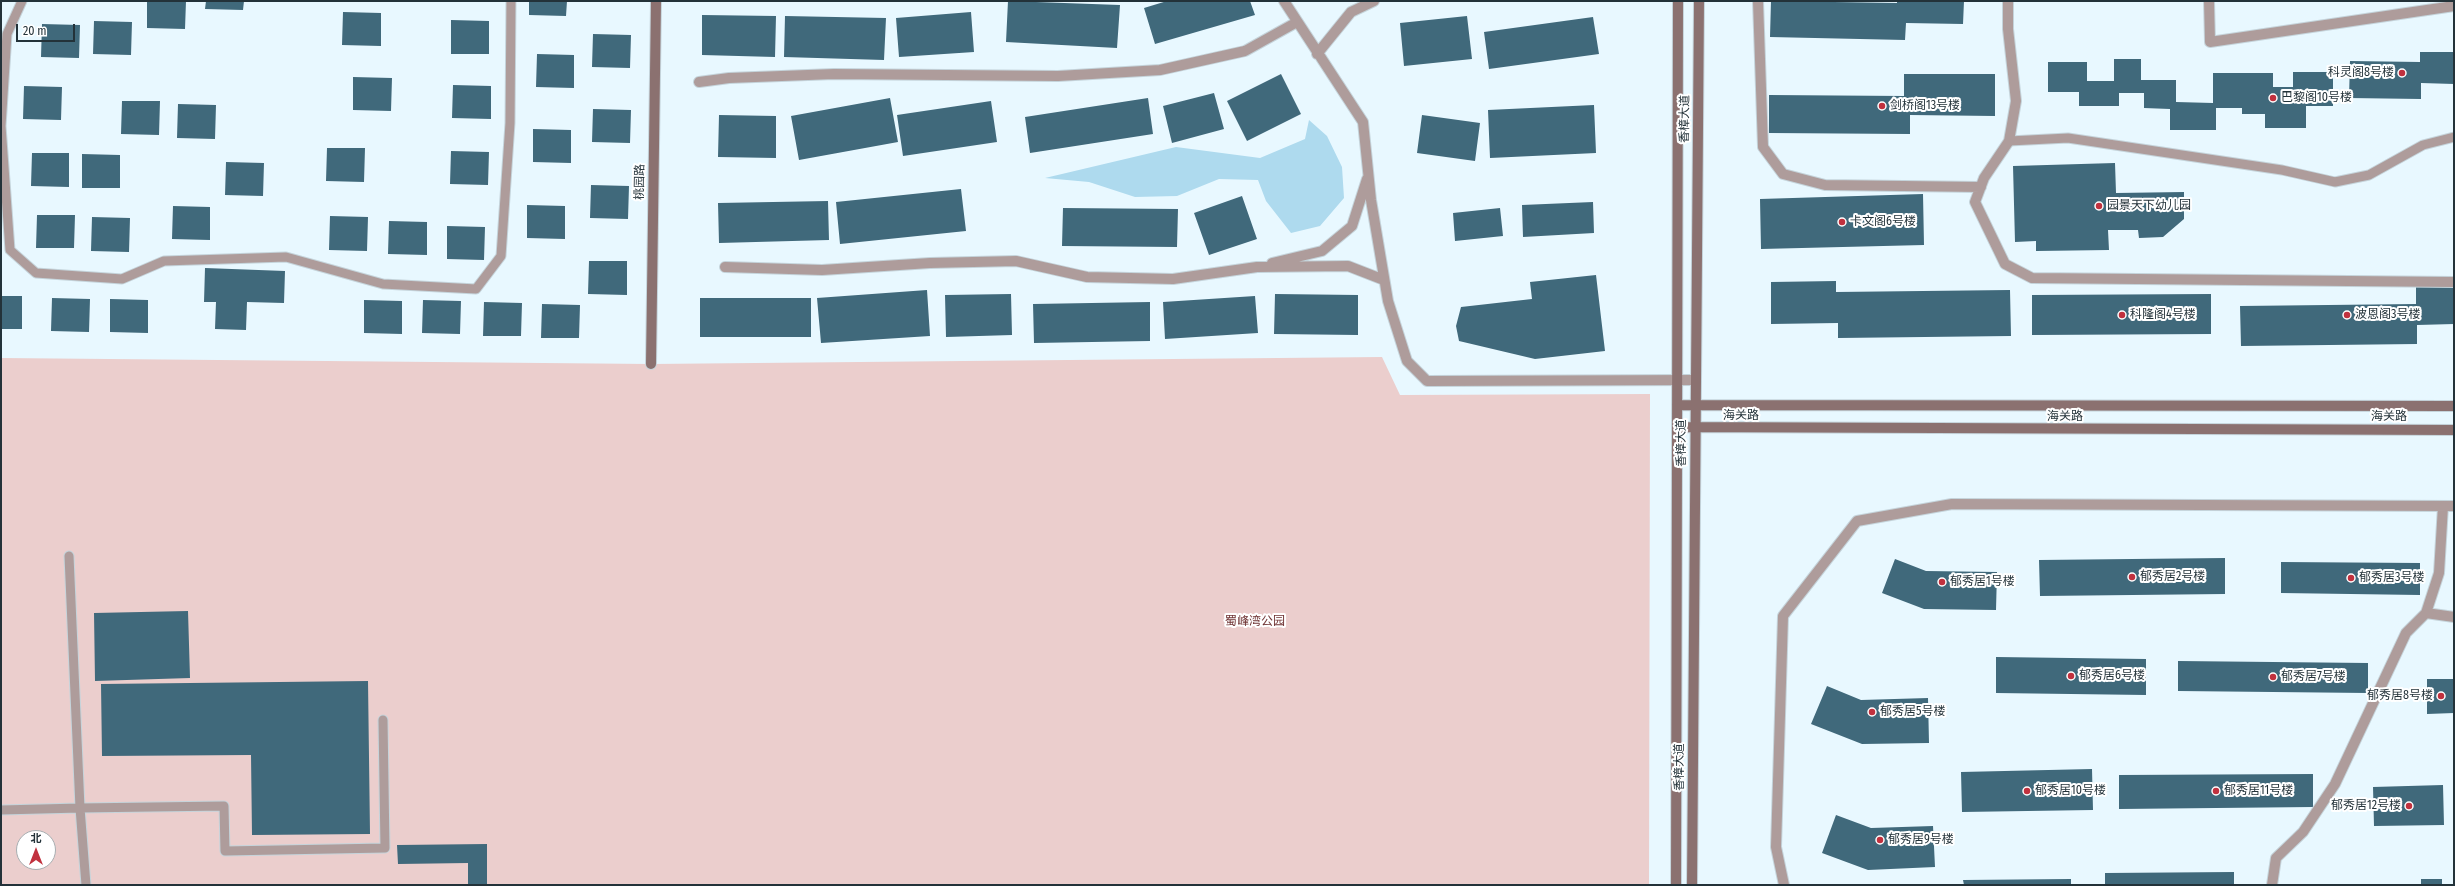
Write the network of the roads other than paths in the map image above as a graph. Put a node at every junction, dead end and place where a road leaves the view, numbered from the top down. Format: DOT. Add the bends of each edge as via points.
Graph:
graph roads {
  1 [pos="22,1"];
  2 [pos="511,1"];
  3 [pos="656,1"];
  4 [pos="1284,1"];
  5 [pos="1374,1"];
  6 [pos="1678,1"];
  7 [pos="1699,1"];
  8 [pos="1758,1"];
  9 [pos="2008,1"];
  10 [pos="2209,1"];
  11 [pos="2454,6"];
  12 [pos="1297,22"];
  13 [pos="1317,54"];
  14 [pos="699,82"];
  15 [pos="1,126"];
  16 [pos="2454,137"];
  17 [pos="2009,142"];
  18 [pos="1368,174"];
  19 [pos="1981,187"];
  20 [pos="725,267"];
  21 [pos="1256,267"];
  22 [pos="1384,280"];
  23 [pos="2454,282"];
  24 [pos="651,364"];
  25 [pos="1696,380"];
  26 [pos="1677,381"];
  27 [pos="1677,405"];
  28 [pos="1695,405"];
  29 [pos="2454,406"];
  30 [pos="1677,427"];
  31 [pos="1695,429"];
  32 [pos="2454,430"];
  33 [pos="2443,506"];
  34 [pos="2454,506"];
  35 [pos="69,556"];
  36 [pos="2426,613"];
  37 [pos="2454,617"];
  38 [pos="383,720"];
  39 [pos="80,808"];
  40 [pos="1,810"];
  41 [pos="86,885"];
  42 [pos="1676,885"];
  43 [pos="1692,885"];
  44 [pos="1784,885"];
  45 [pos="2272,885"];
  1 -- 15 [label="lane" via="7,34"];
  2 -- 15 [label="lane" via="510,123 501,256 476,288 382,284 286,257 164,261 122,279 36,273 10,250"];
  3 -- 24 [label="street, 桃园路"];
  4 -- 12 [label="street"];
  5 -- 13 [label="street" via="1351,12"];
  6 -- 26 [label="street, 香樟大道"];
  7 -- 25 [label="street, 香樟大道"];
  8 -- 19 [label="street" via="1763,147 1783,174 1825,185"];
  9 -- 17 [label="street" via="2008,29 2016,101"];
  10 -- 11 [label="street" via="2210,42"];
  12 -- 13 [label="street"];
  12 -- 14 [label="street" via="1245,51 1160,70 1058,76 834,74 729,78"];
  13 -- 18 [label="street" via="1363,122"];
  16 -- 17 [label="lane" via="2423,145 2369,175 2335,182 2282,170 2068,138"];
  17 -- 19 [label="street" via="1984,178"];
  18 -- 21 [label="street" via="1352,226 1322,251"];
  18 -- 22 [label="street"];
  19 -- 23 [label="street" via="1975,202 2005,264 2032,278"];
  20 -- 21 [label="street" via="822,270 930,262 1016,261 1087,277 1173,279"];
  21 -- 22 [label="street" via="1348,266"];
  22 -- 26 [label="street" via="1408,361 1427,381"];
  25 -- 26 [label="street"];
  25 -- 28 [label="street, 香樟大道"];
  26 -- 27 [label="street, 香樟大道"];
  27 -- 28 [label="street, 海关路"];
  27 -- 30 [label="street, 香樟大道"];
  28 -- 29 [label="street, 海关路"];
  28 -- 31 [label="street, 香樟大道"];
  30 -- 31 [label="street, 海关路"];
  30 -- 42 [label="street, 香樟大道"];
  31 -- 32 [label="street, 海关路"];
  31 -- 43 [label="street, 香樟大道"];
  33 -- 34 [label="street"];
  33 -- 36 [label="street" via="2439,574"];
  33 -- 44 [label="street" via="1952,504 1856,521 1783,616 1776,847"];
  35 -- 39 [label="lane"];
  36 -- 37 [label="street"];
  36 -- 45 [label="street" via="2406,632 2335,784 2303,832 2276,858"];
  38 -- 39 [label="lane" via="385,848 225,851 224,806"];
  39 -- 40 [label="lane"];
  39 -- 41 [label="lane"];
}
